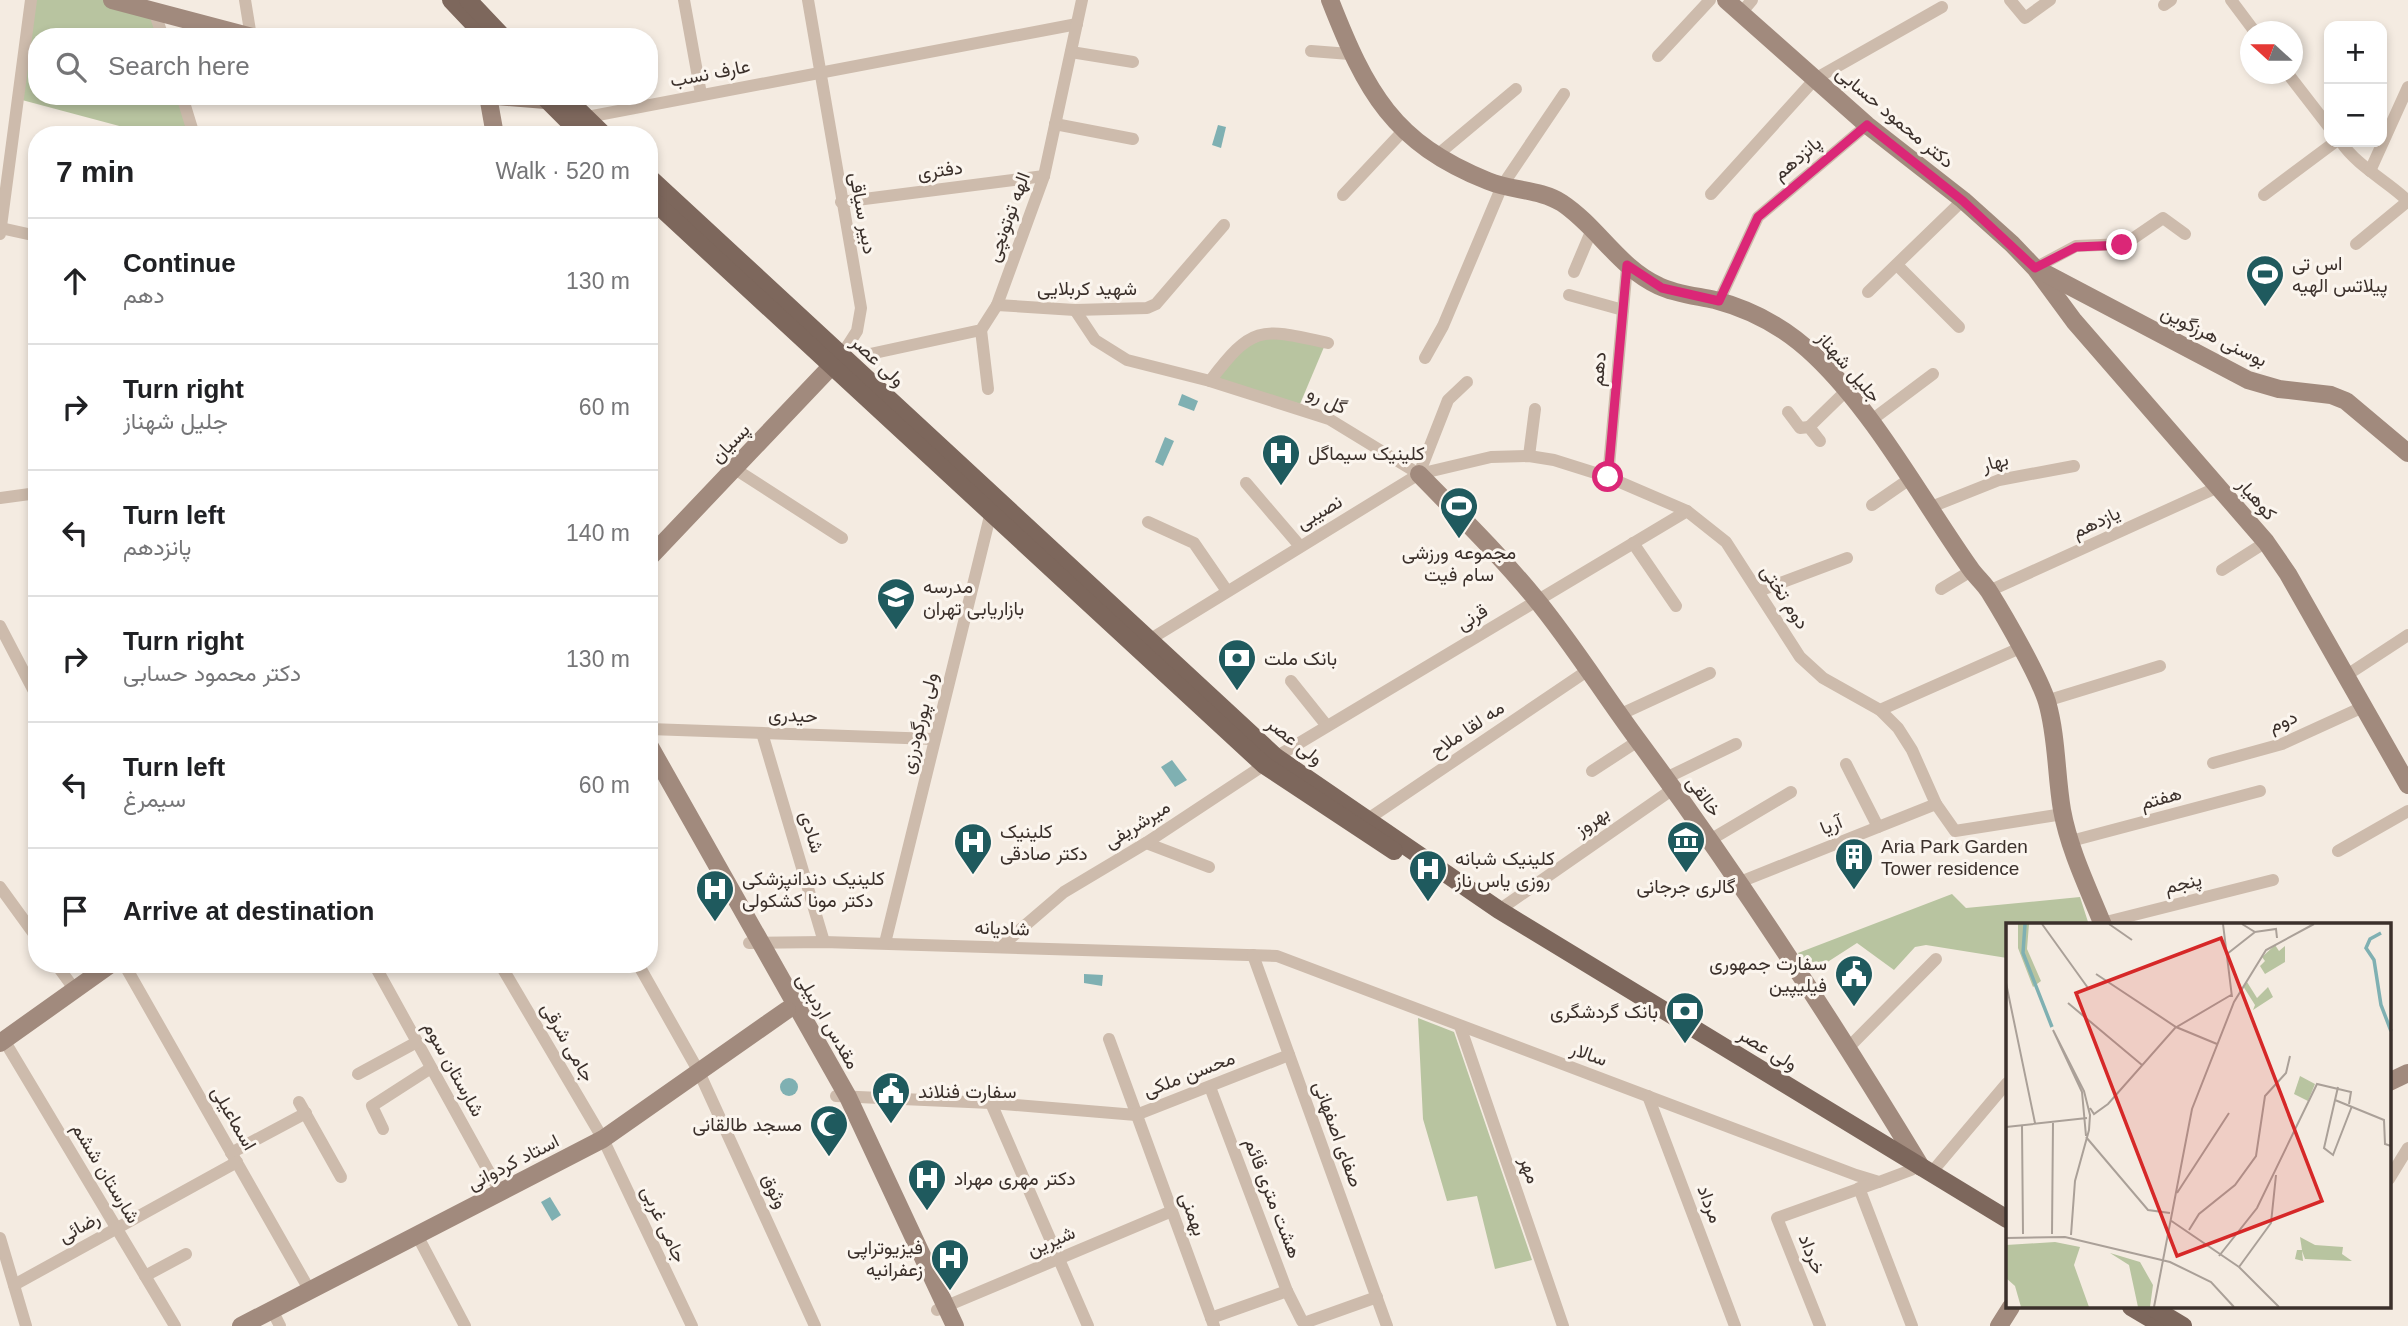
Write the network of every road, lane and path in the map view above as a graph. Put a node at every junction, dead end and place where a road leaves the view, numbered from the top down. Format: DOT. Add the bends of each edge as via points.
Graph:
graph roads {
  1 [pos="31,0"];
  2 [pos="245,0"];
  3 [pos="451,0"];
  4 [pos="468,0"];
  5 [pos="684,0"];
  6 [pos="808,0"];
  7 [pos="1082,0"];
  8 [pos="1330,0"];
  9 [pos="1710,0"];
  10 [pos="1726,0"];
  11 [pos="2010,0"];
  12 [pos="2050,0"];
  13 [pos="2231,0"];
  14 [pos="124,1"];
  15 [pos="153,6"];
  16 [pos="1746,6"];
  17 [pos="1942,8"];
  18 [pos="2247,21"];
  19 [pos="1077,24"];
  20 [pos="160,28"];
  21 [pos="223,28"];
  22 [pos="250,28"];
  23 [pos="477,28"];
  24 [pos="494,28"];
  25 [pos="1311,51"];
  26 [pos="1071,52"];
  27 [pos="1350,54"];
  28 [pos="1658,56"];
  29 [pos="1133,62"];
  30 [pos="820,72"];
  31 [pos="1815,79"];
  32 [pos="2296,84"];
  33 [pos="2408,87"];
  34 [pos="1516,89"];
  35 [pos="701,94"];
  36 [pos="1564,94"];
  37 [pos="658,103"];
  38 [pos="185,105"];
  39 [pos="490,105"];
  40 [pos="557,105"];
  41 [pos="569,105"];
  42 [pos="646,105"];
  43 [pos="576,119"];
  44 [pos="2324,121"];
  45 [pos="1055,124"];
  46 [pos="1867,125"];
  47 [pos="191,126"];
  48 [pos="493,126"];
  49 [pos="579,126"];
  50 [pos="588,126"];
  51 [pos="1403,131"];
  52 [pos="1133,139"];
  53 [pos="2331,147"];
  54 [pos="2342,147"];
  55 [pos="1436,156"];
  56 [pos="2370,171"];
  57 [pos="1044,176"];
  58 [pos="658,185"];
  59 [pos="1502,186"];
  60 [pos="1711,194"];
  61 [pos="1343,195"];
  62 [pos="2264,195"];
  63 [pos="1963,201"];
  64 [pos="2408,201"];
  65 [pos="841,202"];
  66 [pos="658,205"];
  67 [pos="1224,225"];
  68 [pos="1593,227"];
  69 [pos="1,228"];
  70 [pos="0,234"];
  71 [pos="28,234"];
  72 [pos="2185,234"];
  73 [pos="2356,244"];
  74 [pos="1627,265"];
  75 [pos="1897,265"];
  76 [pos="2035,268"];
  77 [pos="1574,272"];
  78 [pos="1868,292"];
  79 [pos="1569,295"];
  80 [pos="1719,301"];
  81 [pos="997,305"];
  82 [pos="1075,310"];
  83 [pos="1623,310"];
  84 [pos="2116,311"];
  85 [pos="1959,327"];
  86 [pos="981,330"];
  87 [pos="2091,341"];
  88 [pos="1328,343"];
  89 [pos="870,354"];
  90 [pos="841,356"];
  91 [pos="1425,358"];
  92 [pos="1933,374"];
  93 [pos="1210,381"];
  94 [pos="1466,382"];
  95 [pos="988,389"];
  96 [pos="1846,391"];
  97 [pos="1535,409"];
  98 [pos="1788,412"];
  99 [pos="1869,422"];
  100 [pos="1809,427"];
  101 [pos="1820,441"];
  102 [pos="2408,453"];
  103 [pos="1529,456"];
  104 [pos="2074,466"];
  105 [pos="735,469"];
  106 [pos="1419,474"];
  107 [pos="1608,477"];
  108 [pos="1912,478"];
  109 [pos="1247,483"];
  110 [pos="2218,487"];
  111 [pos="28,494"];
  112 [pos="0,498"];
  113 [pos="1872,505"];
  114 [pos="1931,507"];
  115 [pos="1687,511"];
  116 [pos="991,512"];
  117 [pos="1148,522"];
  118 [pos="842,538"];
  119 [pos="2266,542"];
  120 [pos="1633,543"];
  121 [pos="1299,545"];
  122 [pos="658,549"];
  123 [pos="1847,558"];
  124 [pos="2222,570"];
  125 [pos="1972,571"];
  126 [pos="1941,589"];
  127 [pos="1227,591"];
  128 [pos="1759,591"];
  129 [pos="1989,592"];
  130 [pos="1537,601"];
  131 [pos="1676,607"];
  132 [pos="0,626"];
  133 [pos="2408,635"];
  134 [pos="1149,640"];
  135 [pos="2020,648"];
  136 [pos="2160,666"];
  137 [pos="1587,671"];
  138 [pos="1710,673"];
  139 [pos="2347,675"];
  140 [pos="28,680"];
  141 [pos="1291,681"];
  142 [pos="2046,701"];
  143 [pos="2363,707"];
  144 [pos="1880,709"];
  145 [pos="1619,715"];
  146 [pos="1327,726"];
  147 [pos="658,729"];
  148 [pos="762,733"];
  149 [pos="934,739"];
  150 [pos="1638,741"];
  151 [pos="1736,744"];
  152 [pos="1270,761"];
  153 [pos="658,762"];
  154 [pos="2213,763"];
  155 [pos="1846,764"];
  156 [pos="1592,771"];
  157 [pos="658,780"];
  158 [pos="1669,783"];
  159 [pos="2408,785"];
  160 [pos="2260,791"];
  161 [pos="1791,792"];
  162 [pos="1936,804"];
  163 [pos="2408,811"];
  164 [pos="2063,814"];
  165 [pos="1368,819"];
  166 [pos="1878,827"];
  167 [pos="1710,840"];
  168 [pos="2071,841"];
  169 [pos="1146,843"];
  170 [pos="2338,851"];
  171 [pos="1209,867"];
  172 [pos="2273,880"];
  173 [pos="1740,882"];
  174 [pos="0,887"];
  175 [pos="1499,909"];
  176 [pos="2102,923"];
  177 [pos="2106,923"];
  178 [pos="28,926"];
  179 [pos="754,942"];
  180 [pos="824,942"];
  181 [pos="885,943"];
  182 [pos="1000,947"];
  183 [pos="1253,955"];
  184 [pos="1936,958"];
  185 [pos="63,973"];
  186 [pos="99,973"];
  187 [pos="129,973"];
  188 [pos="379,973"];
  189 [pos="505,973"];
  190 [pos="643,973"];
  191 [pos="75,990"];
  192 [pos="791,1008"];
  193 [pos="1460,1026"];
  194 [pos="1108,1039"];
  195 [pos="2,1042"];
  196 [pos="417,1042"];
  197 [pos="1849,1047"];
  198 [pos="1289,1055"];
  199 [pos="431,1068"];
  200 [pos="699,1072"];
  201 [pos="358,1074"];
  202 [pos="2006,1084"];
  203 [pos="1210,1087"];
  204 [pos="842,1096"];
  205 [pos="1648,1096"];
  206 [pos="991,1103"];
  207 [pos="1136,1115"];
  208 [pos="383,1129"];
  209 [pos="603,1139"];
  210 [pos="2408,1149"];
  211 [pos="234,1158"];
  212 [pos="1921,1170"];
  213 [pos="341,1177"];
  214 [pos="2390,1178"];
  215 [pos="1879,1182"];
  216 [pos="1859,1188"];
  217 [pos="500,1192"];
  218 [pos="1171,1211"];
  219 [pos="2006,1219"];
  220 [pos="117,1228"];
  221 [pos="417,1235"];
  222 [pos="0,1238"];
  223 [pos="186,1254"];
  224 [pos="1059,1258"];
  225 [pos="145,1276"];
  226 [pos="14,1284"];
  227 [pos="310,1291"];
  228 [pos="1287,1292"];
  229 [pos="1377,1297"];
  230 [pos="2010,1308"];
  231 [pos="2133,1308"];
  232 [pos="942,1314"];
  233 [pos="276,1318"];
  234 [pos="2153,1320"];
  235 [pos="1212,1322"];
  236 [pos="26,1326"];
  237 [pos="175,1326"];
  238 [pos="241,1326"];
  239 [pos="465,1326"];
  240 [pos="692,1326"];
  241 [pos="815,1326"];
  242 [pos="955,1326"];
  243 [pos="1088,1326"];
  244 [pos="1387,1326"];
  245 [pos="1563,1326"];
  246 [pos="1735,1326"];
  247 [pos="1820,1326"];
  248 [pos="1912,1326"];
  249 [pos="1999,1326"];
  250 [pos="2183,1326"];
  1 -- 69 [label="street"];
  2 -- 22 [label="street"];
  3 -- 23 [label="main road"];
  4 -- 24 [label="main road"];
  5 -- 35 [label="street"];
  6 -- 30 [label="street, دبیر سیاقی"];
  7 -- 19 [label="street, الهه توتونچی"];
  8 -- 27 [label="street, جلیل شهناز"];
  9 -- 28 [label="street"];
  10 -- 16 [label="street, دکتر محمود حسابی"];
  11 -- 12 [label="street" via="2025,18"];
  13 -- 18 [label="street"];
  14 -- 15 [label="street"];
  15 -- 20 [label="street"];
  15 -- 21 [label="street"];
  16 -- 31 [label="street, دکتر محمود حسابی"];
  17 -- 31 [label="street"];
  19 -- 26 [label="street, الهه توتونچی"];
  19 -- 30 [label="street, عارف نسب"];
  25 -- 27 [label="street"];
  26 -- 29 [label="street"];
  26 -- 45 [label="street, الهه توتونچی"];
  27 -- 51 [label="street, جلیل شهناز" via="1378,102"];
  30 -- 35 [label="street, عارف نسب"];
  30 -- 65 [label="street, دبیر سیاقی"];
  31 -- 46 [label="street, دکتر محمود حسابی"];
  31 -- 60 [label="street"];
  32 -- 44 [label="street"];
  33 -- 56 [label="street"];
  34 -- 55 [label="street"];
  35 -- 37 [label="street, عارف نسب"];
  36 -- 59 [label="street"];
  38 -- 47 [label="street"];
  39 -- 48 [label="street"];
  40 -- 43 [label="main road"];
  41 -- 43 [label="main road"];
  42 -- 43 [label="street, عارف نسب"];
  43 -- 49 [label="main road"];
  43 -- 50 [label="main road"];
  45 -- 52 [label="street"];
  45 -- 57 [label="street, الهه توتونچی"];
  46 -- 63 [label="street, دکتر محمود حسابی"];
  46 -- 80 [label="street, پانزدهم" via="1758,217"];
  51 -- 55 [label="street, جلیل شهناز"];
  51 -- 61 [label="street"];
  53 -- 62 [label="street"];
  54 -- 56 [label="street"];
  55 -- 59 [label="street, جلیل شهناز"];
  56 -- 64 [label="street"];
  57 -- 65 [label="street, دفتری"];
  57 -- 81 [label="street, الهه توتونچی"];
  58 -- 90 [label="main road, ولی عصر"];
  59 -- 68 [label="street, جلیل شهناز" via="1559,201"];
  59 -- 91 [label="street"];
  63 -- 75 [label="street"];
  63 -- 76 [label="street, دکتر محمود حسابی"];
  64 -- 73 [label="street"];
  65 -- 90 [label="street, دبیر سیاقی" via="861,308 857,331"];
  66 -- 116 [label="main road, ولی عصر"];
  67 -- 82 [label="street, شهید کربلایی" via="1156,304"];
  68 -- 74 [label="street, جلیل شهناز"];
  68 -- 77 [label="street"];
  69 -- 70 [label="street"];
  69 -- 71 [label="street"];
  72 -- 76 [label="street" via="2163,218 2126,244 2076,247"];
  74 -- 80 [label="street, جلیل شهناز" via="1662,288"];
  74 -- 83 [label="street, دهم"];
  75 -- 78 [label="street"];
  75 -- 85 [label="street"];
  76 -- 84 [label="street, بوسنی هرزگوین"];
  76 -- 87 [label="street, کوهیار"];
  79 -- 83 [label="street"];
  80 -- 96 [label="street, جلیل شهناز" via="1778,326 1817,358"];
  81 -- 82 [label="street, شهید کربلایی"];
  81 -- 86 [label="street, الهه توتونچی"];
  82 -- 93 [label="street, گل رو" via="1095,340 1127,360"];
  83 -- 107 [label="street, دهم"];
  84 -- 87 [label="street" via="2093,307 2085,314 2083,325"];
  84 -- 102 [label="street, بوسنی هرزگوین" via="2248,380 2279,389 2331,394 2346,401"];
  86 -- 89 [label="street"];
  86 -- 95 [label="street"];
  87 -- 110 [label="street, کوهیار"];
  88 -- 93 [label="street" via="1267,332 1236,347"];
  90 -- 105 [label="street, پسیان"];
  90 -- 134 [label="main road, ولی عصر"];
  92 -- 99 [label="street"];
  93 -- 106 [label="street, گل رو" via="1329,419"];
  94 -- 106 [label="street" via="1448,400"];
  96 -- 99 [label="street, جلیل شهناز"];
  96 -- 100 [label="street"];
  97 -- 103 [label="street"];
  98 -- 100 [label="street" via="1800,428"];
  99 -- 108 [label="street, جلیل شهناز"];
  100 -- 101 [label="street"];
  103 -- 106 [label="street, دوم تختی" via="1468,460"];
  103 -- 107 [label="street, دوم تختی"];
  104 -- 114 [label="street, بهار" via="1999,480"];
  105 -- 118 [label="street"];
  105 -- 122 [label="street, پسیان"];
  106 -- 121 [label="street, نصیبی"];
  106 -- 130 [label="street, خالقی"];
  107 -- 115 [label="street, دوم تختی"];
  108 -- 113 [label="street"];
  108 -- 114 [label="street, جلیل شهناز"];
  109 -- 121 [label="street"];
  110 -- 119 [label="street, کوهیار"];
  110 -- 129 [label="street, یازدهم"];
  111 -- 112 [label="street"];
  114 -- 125 [label="street, جلیل شهناز"];
  115 -- 120 [label="street, قرنی"];
  115 -- 128 [label="street, دوم تختی" via="1726,542"];
  116 -- 149 [label="street, ولی پورگودرزی"];
  116 -- 152 [label="main road, ولی عصر"];
  117 -- 127 [label="street" via="1194,543"];
  119 -- 124 [label="street"];
  119 -- 139 [label="street, کوهیار"];
  120 -- 130 [label="street, قرنی"];
  120 -- 131 [label="street"];
  121 -- 127 [label="street, نصیبی"];
  123 -- 128 [label="street"];
  125 -- 126 [label="street"];
  125 -- 129 [label="street, جلیل شهناز"];
  127 -- 134 [label="street, نصیبی"];
  128 -- 144 [label="street, دوم تختی" via="1813,670"];
  129 -- 135 [label="street, جلیل شهناز"];
  130 -- 137 [label="street, خالقی"];
  130 -- 146 [label="street, قرنی"];
  132 -- 140 [label="street"];
  133 -- 139 [label="street"];
  134 -- 152 [label="main road, ولی عصر"];
  135 -- 142 [label="street, جلیل شهناز"];
  135 -- 144 [label="street"];
  136 -- 142 [label="street"];
  137 -- 145 [label="street, خالقی"];
  137 -- 165 [label="street, مه لقا ملاح"];
  138 -- 145 [label="street"];
  139 -- 143 [label="street, کوهیار"];
  141 -- 146 [label="street"];
  142 -- 164 [label="street, جلیل شهناز"];
  143 -- 154 [label="street, دوم" via="2282,744"];
  143 -- 159 [label="street, کوهیار"];
  144 -- 162 [label="street, دوم تختی" via="1912,750"];
  145 -- 150 [label="street, خالقی"];
  146 -- 152 [label="street, قرنی"];
  147 -- 148 [label="street, حیدری"];
  148 -- 149 [label="street, حیدری"];
  148 -- 180 [label="street, شادی"];
  149 -- 181 [label="street, ولی پورگودرزی"];
  150 -- 156 [label="street"];
  150 -- 158 [label="street, خالقی"];
  151 -- 158 [label="street, بهروز"];
  152 -- 165 [label="main road, ولی عصر"];
  152 -- 169 [label="street, میرشریفی"];
  152 -- 212 [label="main road, ولی عصر" via="1489,914"];
  153 -- 179 [label="street, مقدس اردبیلی"];
  155 -- 166 [label="street"];
  157 -- 179 [label="street, مقدس اردبیلی"];
  158 -- 167 [label="street, خالقی"];
  158 -- 175 [label="street, بهروز"];
  160 -- 168 [label="street, هفتم"];
  161 -- 167 [label="street"];
  162 -- 164 [label="street, دوم تختی" via="1955,831"];
  162 -- 166 [label="street, آریا"];
  163 -- 170 [label="street"];
  164 -- 168 [label="street, جلیل شهناز"];
  165 -- 175 [label="main road, ولی عصر"];
  166 -- 173 [label="street, آریا"];
  167 -- 173 [label="street, خالقی"];
  168 -- 176 [label="street, جلیل شهناز"];
  169 -- 171 [label="street"];
  169 -- 182 [label="street, میرشریفی" via="1064,892"];
  172 -- 177 [label="street, پنجم"];
  173 -- 197 [label="street, خالقی"];
  174 -- 178 [label="street"];
  175 -- 212 [label="main road, ولی عصر"];
  179 -- 180 [label="street, شادیانه"];
  179 -- 192 [label="street, مقدس اردبیلی"];
  180 -- 181 [label="street, شادیانه"];
  181 -- 182 [label="street, شادیانه"];
  182 -- 183 [label="street, شادیانه"];
  183 -- 193 [label="street, سالار" via="1278,957"];
  183 -- 198 [label="street, صفای اصفهانی"];
  184 -- 197 [label="street"];
  185 -- 191 [label="street"];
  186 -- 191 [label="street"];
  187 -- 211 [label="street, اسماعیلی"];
  188 -- 196 [label="street, شارستان سوم"];
  189 -- 209 [label="street, جامی شرقی"];
  190 -- 200 [label="street, وثوق"];
  191 -- 195 [label="street"];
  192 -- 200 [label="street, استاد کردوانی"];
  192 -- 204 [label="street, مقدس اردبیلی"];
  193 -- 205 [label="street, سالار"];
  193 -- 245 [label="street, مهر"];
  194 -- 207 [label="street, بهمنی"];
  195 -- 220 [label="street, شارستان ششم"];
  196 -- 199 [label="street, شارستان سوم"];
  196 -- 201 [label="street"];
  197 -- 212 [label="street, خالقی"];
  198 -- 203 [label="street, محسن ملکی"];
  198 -- 229 [label="street, صفای اصفهانی"];
  199 -- 208 [label="street" via="372,1106"];
  199 -- 217 [label="street, شارستان سوم"];
  200 -- 209 [label="street, استاد کردوانی"];
  200 -- 241 [label="street, وثوق"];
  202 -- 212 [label="street"];
  203 -- 207 [label="street, محسن ملکی"];
  203 -- 228 [label="street, هشت متری قائم"];
  204 -- 206 [label="street, محسن ملکی"];
  204 -- 232 [label="street, مقدس اردبیلی"];
  205 -- 215 [label="street, سالار"];
  205 -- 246 [label="street, مرداد"];
  206 -- 207 [label="street, محسن ملکی"];
  206 -- 224 [label="street"];
  207 -- 218 [label="street, بهمنی"];
  209 -- 217 [label="street, استاد کردوانی"];
  209 -- 240 [label="street, جامی غربی"];
  210 -- 214 [label="street"];
  211 -- 213 [label="street, رضائی" via="303,1108"];
  211 -- 220 [label="street, رضائی"];
  211 -- 227 [label="street, اسماعیلی"];
  212 -- 215 [label="street"];
  212 -- 219 [label="main road, ولی عصر"];
  215 -- 216 [label="street, خرداد"];
  216 -- 247 [label="street, خرداد" via="1777,1218"];
  216 -- 248 [label="street"];
  217 -- 221 [label="street, استاد کردوانی"];
  218 -- 224 [label="street, شیرین"];
  218 -- 235 [label="street, بهمنی"];
  220 -- 225 [label="street, شارستان ششم"];
  220 -- 226 [label="street, رضائی"];
  221 -- 227 [label="street, استاد کردوانی"];
  221 -- 239 [label="street"];
  222 -- 226 [label="street"];
  223 -- 225 [label="street"];
  224 -- 232 [label="street, شیرین"];
  224 -- 243 [label="street"];
  225 -- 237 [label="street, شارستان ششم"];
  226 -- 236 [label="street"];
  227 -- 233 [label="street, استاد کردوانی"];
  228 -- 229 [label="street, هشت متری قائم" via="1302,1321"];
  228 -- 235 [label="street"];
  229 -- 244 [label="street, صفای اصفهانی"];
  230 -- 249 [label="street"];
  231 -- 234 [label="main road"];
  232 -- 242 [label="street, مقدس اردبیلی"];
  233 -- 238 [label="street, استاد کردوانی"];
  234 -- 250 [label="main road"];
}
